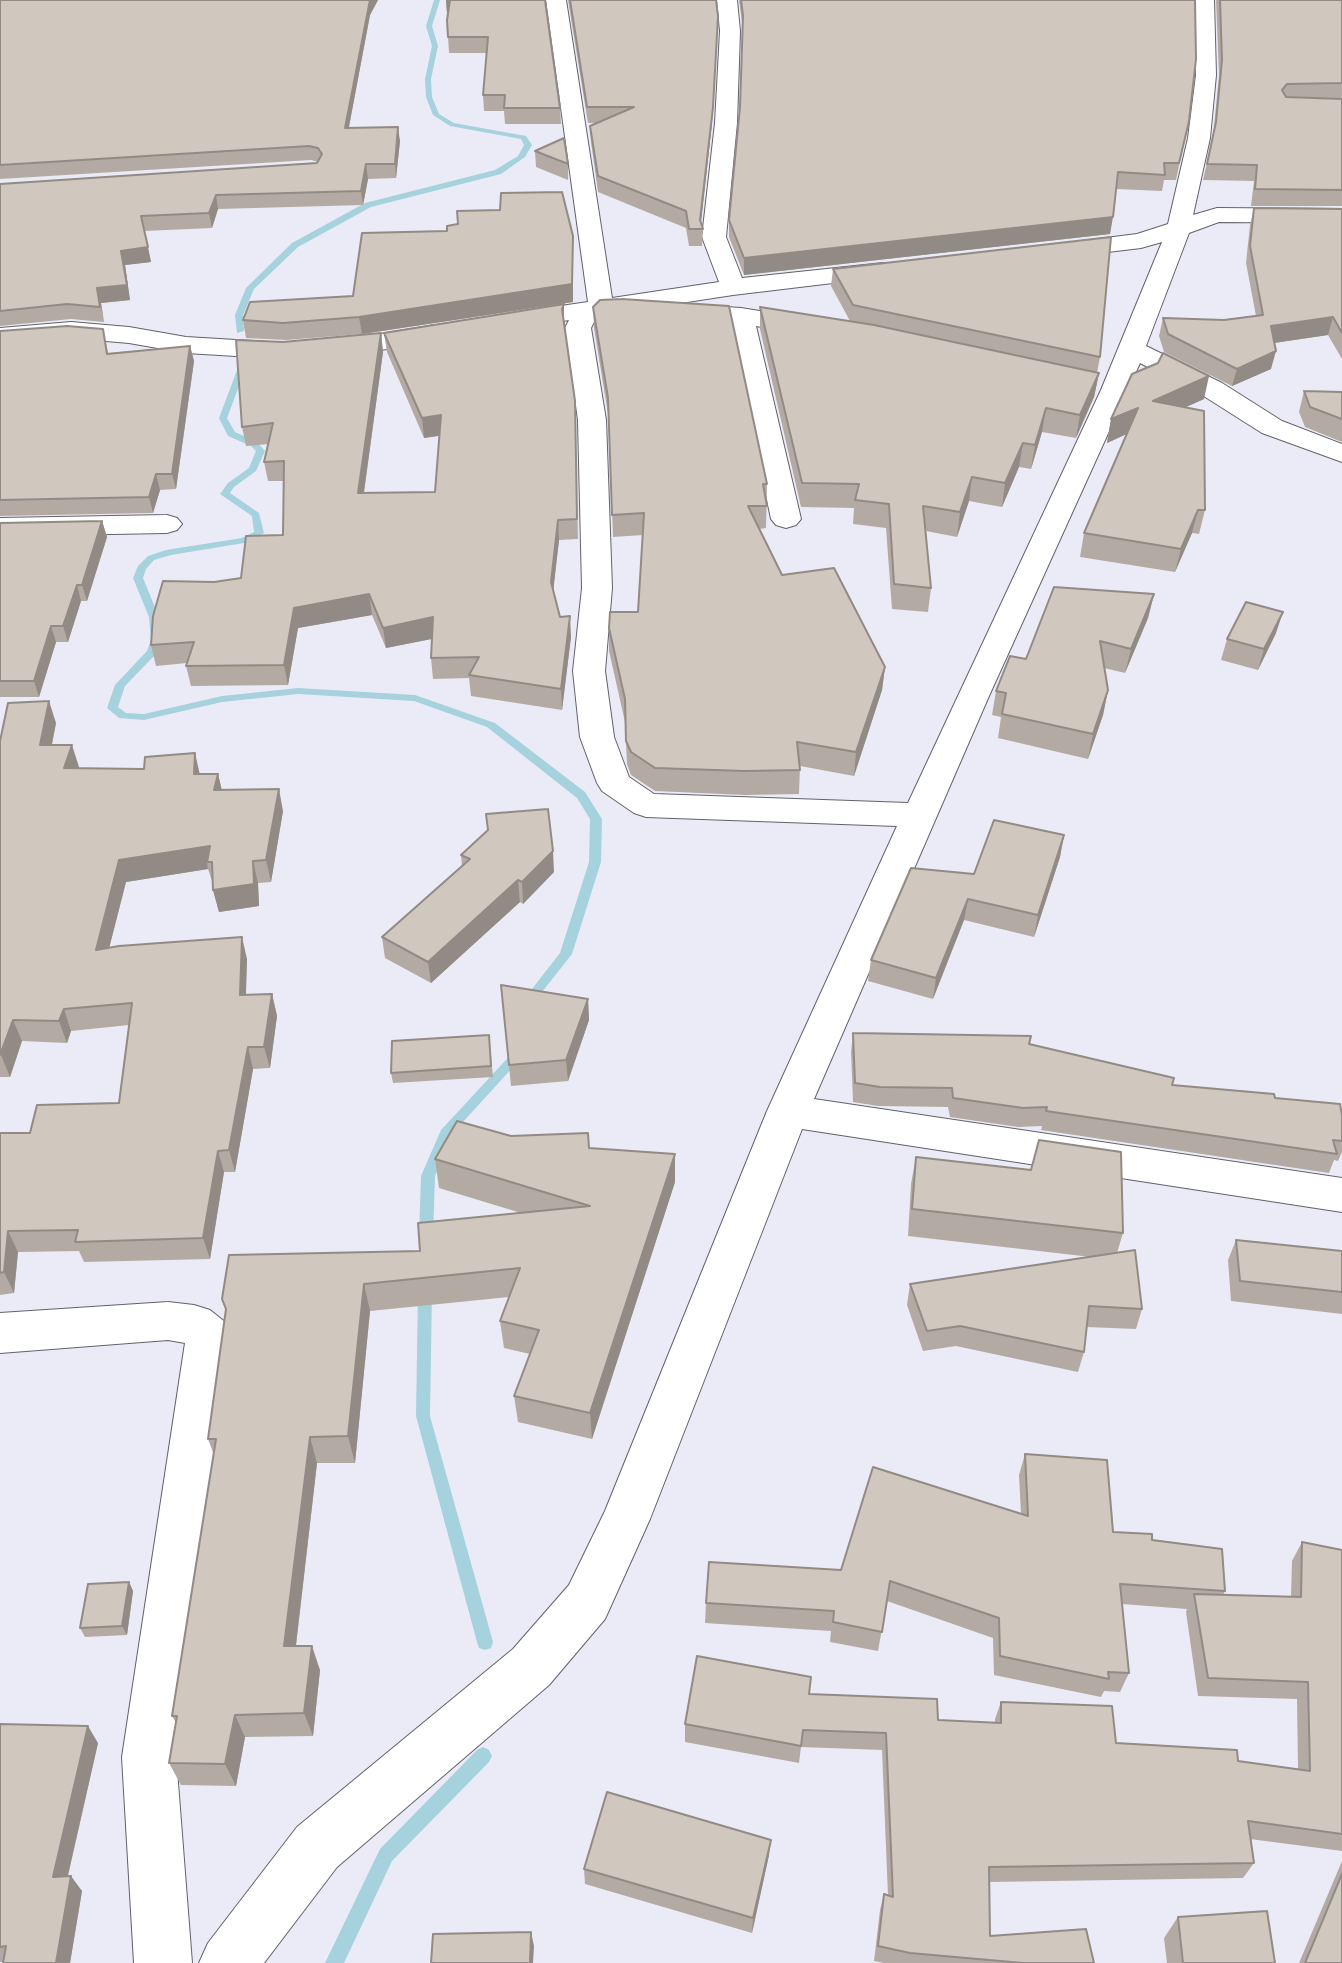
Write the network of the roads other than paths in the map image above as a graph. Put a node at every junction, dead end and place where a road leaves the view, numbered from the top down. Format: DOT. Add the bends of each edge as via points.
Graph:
graph roads {
  1 [pos="556,0"];
  2 [pos="727,0"];
  3 [pos="1204,0"];
  4 [pos="1342,216"];
  5 [pos="1179,227"];
  6 [pos="1040,253"];
  7 [pos="906,268"];
  8 [pos="733,287"];
  9 [pos="601,307"];
  10 [pos="741,316"];
  11 [pos="492,324"];
  12 [pos="464,329"];
  13 [pos="834,331"];
  14 [pos="0,336"];
  15 [pos="1133,349"];
  16 [pos="1342,454"];
  17 [pos="786,519"];
  18 [pos="167,523"];
  19 [pos="0,527"];
  20 [pos="920,815"];
  21 [pos="788,1111"];
  22 [pos="1342,1195"];
  23 [pos="0,1333"];
  24 [pos="163,1963"];
  25 [pos="228,1963"];
  1 -- 9 [label="street"];
  2 -- 8 [label="street" via="726,123 714,237"];
  3 -- 5 [label="street" via="1206,75 1201,125"];
  4 -- 5 [label="street" via="1217,215"];
  5 -- 6 [label="street" via="1141,241"];
  5 -- 15 [label="street"];
  7 -- 8 [label="street"];
  8 -- 9 [label="street"];
  9 -- 10 [label="street"];
  9 -- 11 [label="street"];
  9 -- 20 [label="street" via="583,318 578,328 593,448 597,588 589,671 597,737 614,783 646,804"];
  10 -- 13 [label="street"];
  10 -- 17 [label="street"];
  12 -- 14 [label="street" via="286,351 186,345 71,330"];
  15 -- 16 [label="street" via="1212,389 1272,427"];
  15 -- 20 [label="street" via="1102,387"];
  18 -- 19 [label="street"];
  20 -- 21 [label="street"];
  21 -- 22 [label="street"];
  21 -- 25 [label="street" via="626,1519 587,1602 531,1667 317,1847"];
  23 -- 24 [label="street" via="169,1321 194,1324 209,1336 149,1757"];
}
